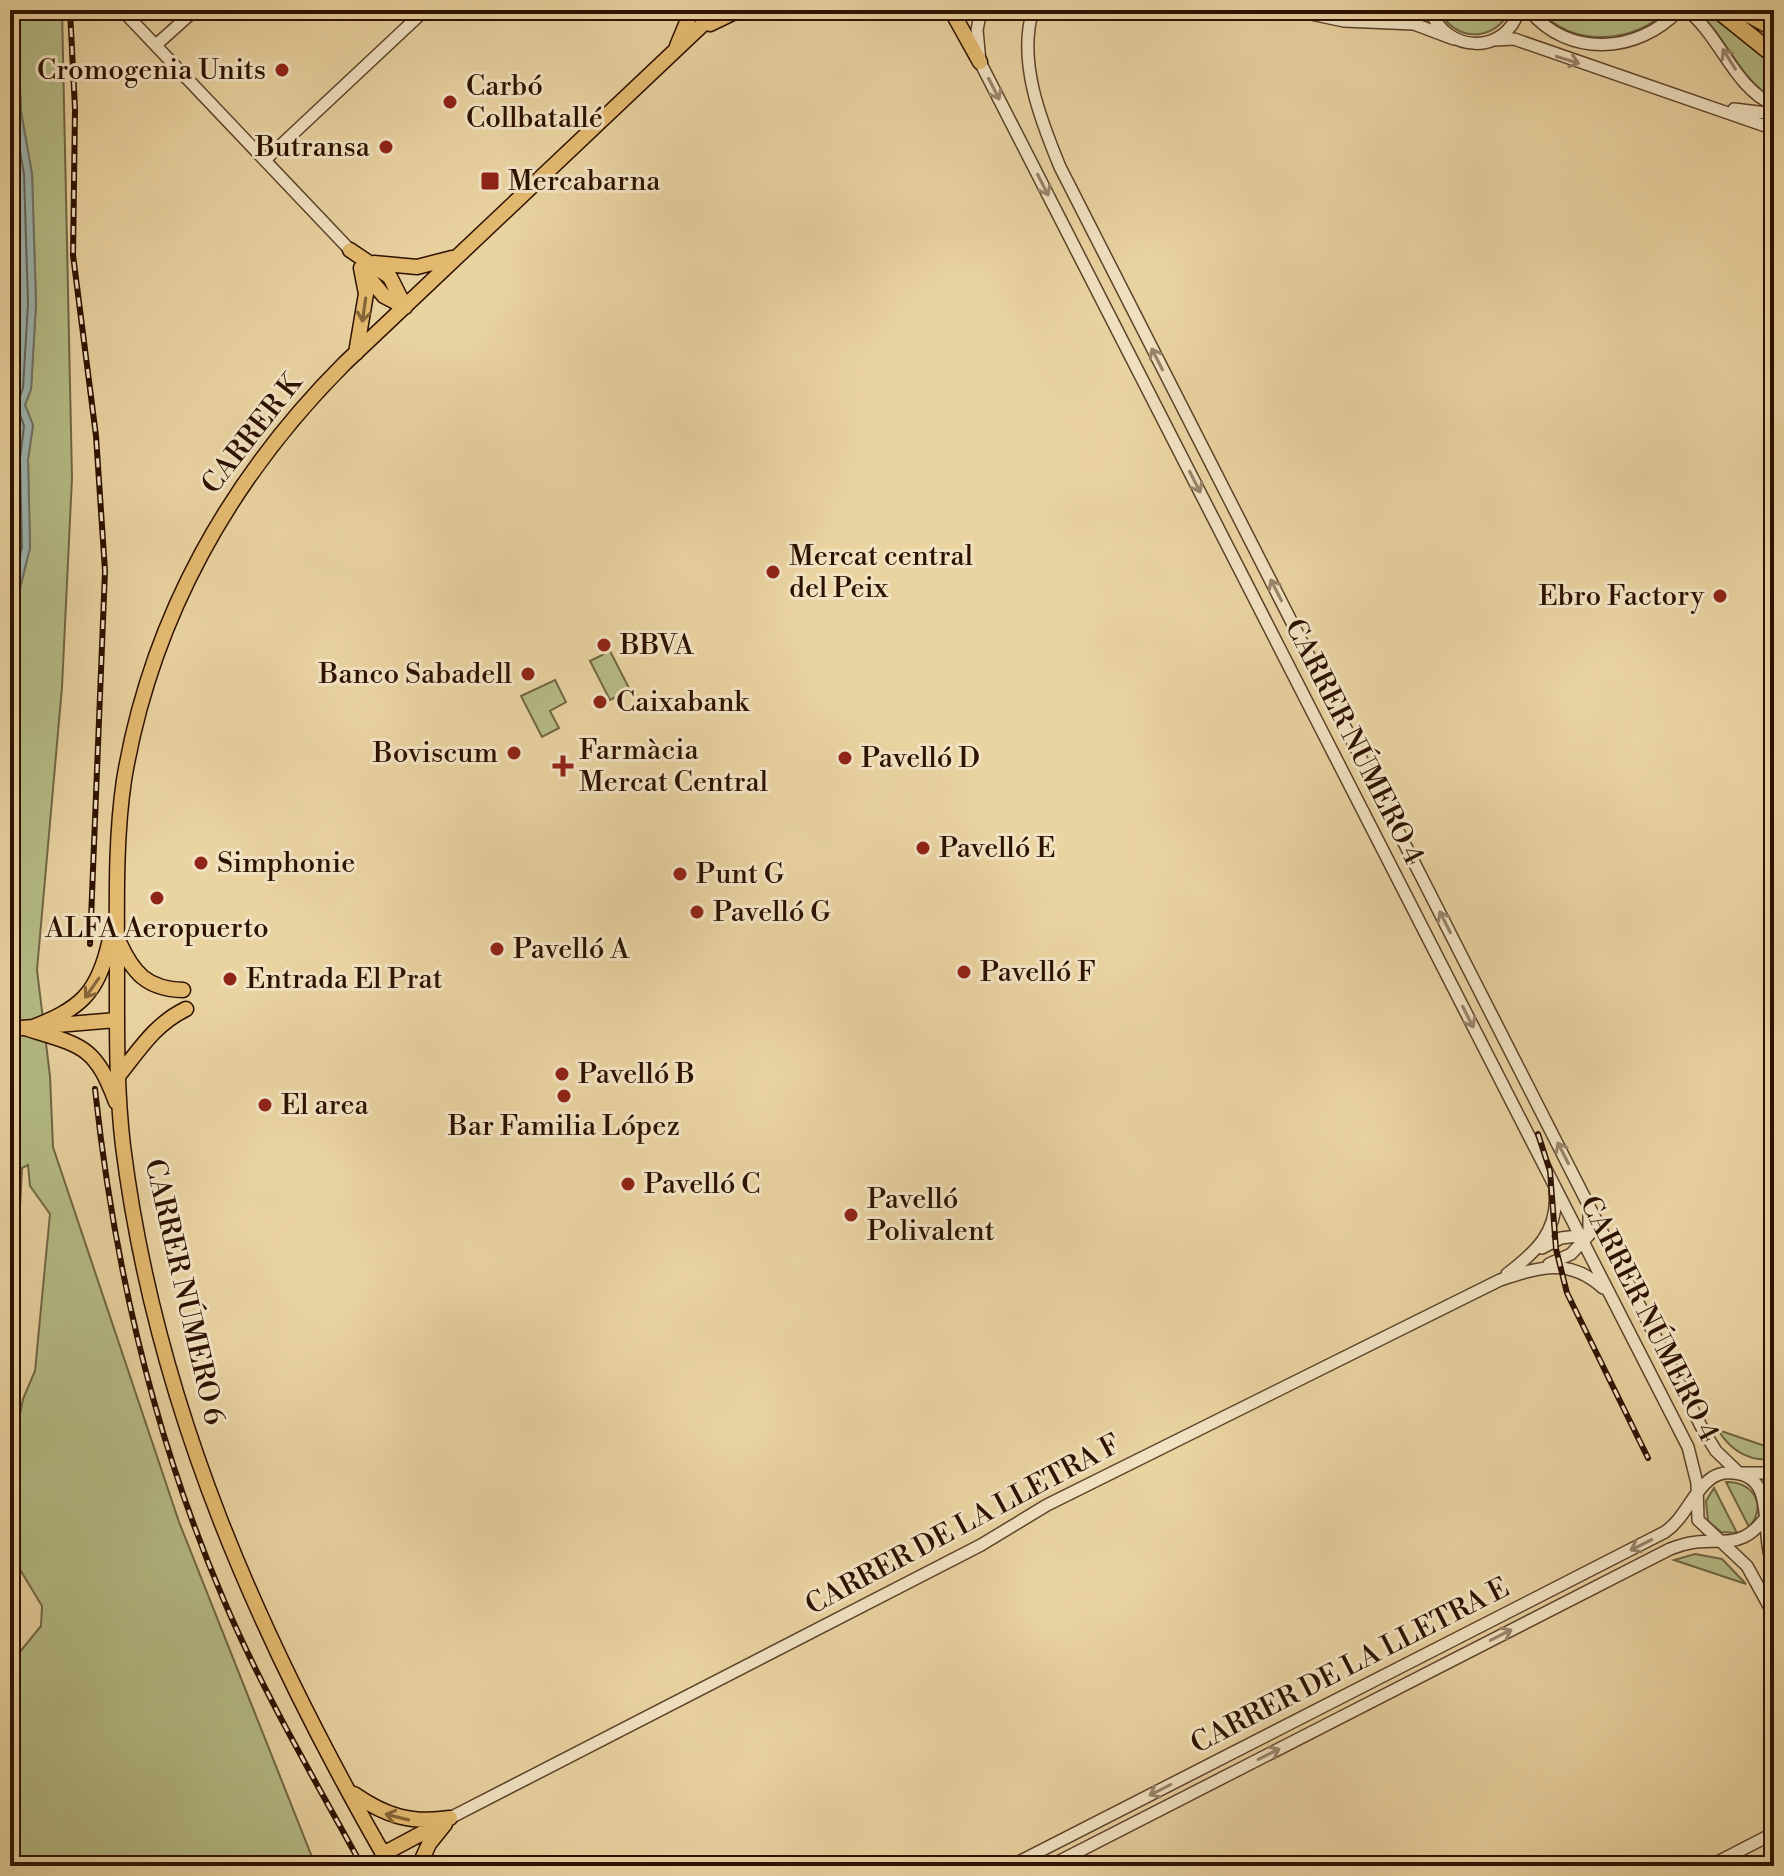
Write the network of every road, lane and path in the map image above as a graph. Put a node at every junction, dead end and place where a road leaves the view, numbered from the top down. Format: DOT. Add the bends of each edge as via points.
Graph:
graph roads {
  1 [pos="122,10"];
  2 [pos="195,10"];
  3 [pos="425,10"];
  4 [pos="692,10"];
  5 [pos="951,10"];
  6 [pos="981,10"];
  7 [pos="1033,10"];
  8 [pos="1292,10"];
  9 [pos="1326,10"];
  10 [pos="1405,10"];
  11 [pos="1430,10"];
  12 [pos="1519,10"];
  13 [pos="1529,10"];
  14 [pos="1687,10"];
  15 [pos="1718,10"];
  16 [pos="1741,10"];
  17 [pos="729,11"];
  18 [pos="1677,12"];
  19 [pos="1774,28"];
  20 [pos="1454,39"];
  21 [pos="1494,40"];
  22 [pos="156,45"];
  23 [pos="675,51"];
  24 [pos="1774,55"];
  25 [pos="980,62"];
  26 [pos="1691,99"];
  27 [pos="1774,105"];
  28 [pos="1774,114"];
  29 [pos="1774,129"];
  30 [pos="265,160"];
  31 [pos="350,250"];
  32 [pos="461,254"];
  33 [pos="368,266"];
  34 [pos="405,307"];
  35 [pos="356,353"];
  36 [pos="115,914"];
  37 [pos="116,936"];
  38 [pos="183,990"];
  39 [pos="186,1009"];
  40 [pos="116,1020"];
  41 [pos="10,1029"];
  42 [pos="28,1029"];
  43 [pos="119,1075"];
  44 [pos="121,1116"];
  45 [pos="1555,1186"];
  46 [pos="1587,1200"];
  47 [pos="1584,1237"];
  48 [pos="1611,1248"];
  49 [pos="1539,1250"];
  50 [pos="1545,1265"];
  51 [pos="1500,1280"];
  52 [pos="1610,1294"];
  53 [pos="1739,1473"];
  54 [pos="1774,1473"];
  55 [pos="1698,1494"];
  56 [pos="1774,1506"];
  57 [pos="1763,1522"];
  58 [pos="1718,1540"];
  59 [pos="1774,1567"];
  60 [pos="1774,1615"];
  61 [pos="349,1791"];
  62 [pos="450,1818"];
  63 [pos="1774,1833"];
  64 [pos="387,1860"];
  65 [pos="419,1866"];
  66 [pos="1011,1866"];
  67 [pos="1050,1866"];
  68 [pos="1710,1866"];
  1 -- 22 [label="street"];
  2 -- 22 [label="street"];
  3 -- 30 [label="street"];
  4 -- 23 [label="main road"];
  5 -- 25 [label="main road"];
  6 -- 25 [label="street, CARRER NÚMERO 4"];
  46 -- 7 [label="street, CARRER NÚMERO 4, one-way" via="1060,167 1043,125 1029,64"];
  8 -- 20 [label="street" via="1344,21 1414,24"];
  9 -- 10 [label="street" via="1366,15"];
  11 -- 20 [label="street"];
  12 -- 21 [label="street" via="1510,28"];
  13 -- 18 [label="street" via="1558,35 1587,45 1637,38"];
  27 -- 14 [label="street, one-way" via="1746,85 1715,37"];
  15 -- 24 [label="highway"];
  16 -- 19 [label="highway"];
  17 -- 23 [label="main road, CARRER K"];
  20 -- 21 [label="street" via="1474,45"];
  21 -- 26 [label="street, one-way" via="1514,39"];
  22 -- 30 [label="street"];
  23 -- 32 [label="main road, CARRER K"];
  25 -- 45 [label="street, CARRER NÚMERO 4, one-way"];
  26 -- 28 [label="street"];
  26 -- 29 [label="street"];
  30 -- 31 [label="street"];
  31 -- 33 [label="main road"];
  32 -- 33 [label="main road" via="437,265"];
  32 -- 34 [label="main road, CARRER K"];
  33 -- 34 [label="main road" via="390,277"];
  33 -- 35 [label="main road, one-way"];
  34 -- 35 [label="main road, CARRER K"];
  35 -- 36 [label="main road, CARRER K" via="297,412 232,498 169,620 125,779"];
  36 -- 37 [label="main road, CARRER K"];
  36 -- 42 [label="main road, one-way" via="102,970 91,992 60,1016"];
  37 -- 38 [label="main road" via="140,977 156,987"];
  37 -- 40 [label="main road, CARRER K"];
  39 -- 43 [label="main road" via="143,1041"];
  40 -- 42 [label="main road"];
  40 -- 43 [label="main road, CARRER NÚMERO 6"];
  41 -- 42 [label="main road"];
  42 -- 44 [label="main road" via="90,1053 103,1069"];
  43 -- 44 [label="main road, CARRER NÚMERO 6"];
  44 -- 61 [label="main road, CARRER NÚMERO 6" via="151,1289 212,1503 265,1629"];
  45 -- 47 [label="street, CARRER NÚMERO 4"];
  45 -- 49 [label="street" via="1553,1220"];
  46 -- 47 [label="street"];
  46 -- 48 [label="street, CARRER NÚMERO 4"];
  47 -- 48 [label="street"];
  47 -- 49 [label="street" via="1556,1240"];
  47 -- 50 [label="street" via="1565,1257"];
  47 -- 52 [label="street, CARRER NÚMERO 4"];
  48 -- 53 [label="street, CARRER NÚMERO 4" via="1703,1430"];
  49 -- 51 [label="street"];
  50 -- 51 [label="street"];
  50 -- 52 [label="street" via="1583,1272"];
  51 -- 62 [label="street, CARRER DE LA LLETRA F" via="1047,1505 981,1545"];
  52 -- 55 [label="street, CARRER NÚMERO 4" via="1692,1456"];
  53 -- 54 [label="street"];
  53 -- 55 [label="street" via="1717,1475"];
  53 -- 57 [label="street" via="1762,1491"];
  55 -- 58 [label="street" via="1698,1520"];
  55 -- 66 [label="street, CARRER DE LA LLETRA E, one-way" via="1665,1532"];
  56 -- 57 [label="street"];
  57 -- 58 [label="street" via="1745,1539"];
  57 -- 59 [label="street"];
  58 -- 60 [label="street" via="1747,1566"];
  67 -- 58 [label="street, CARRER DE LA LLETRA E, one-way" via="1670,1549"];
  62 -- 61 [label="main road, one-way" via="398,1819"];
  61 -- 64 [label="main road, CARRER NÚMERO 6"];
  62 -- 64 [label="main road"];
  62 -- 65 [label="main road"];
  63 -- 68 [label="street"];
}
